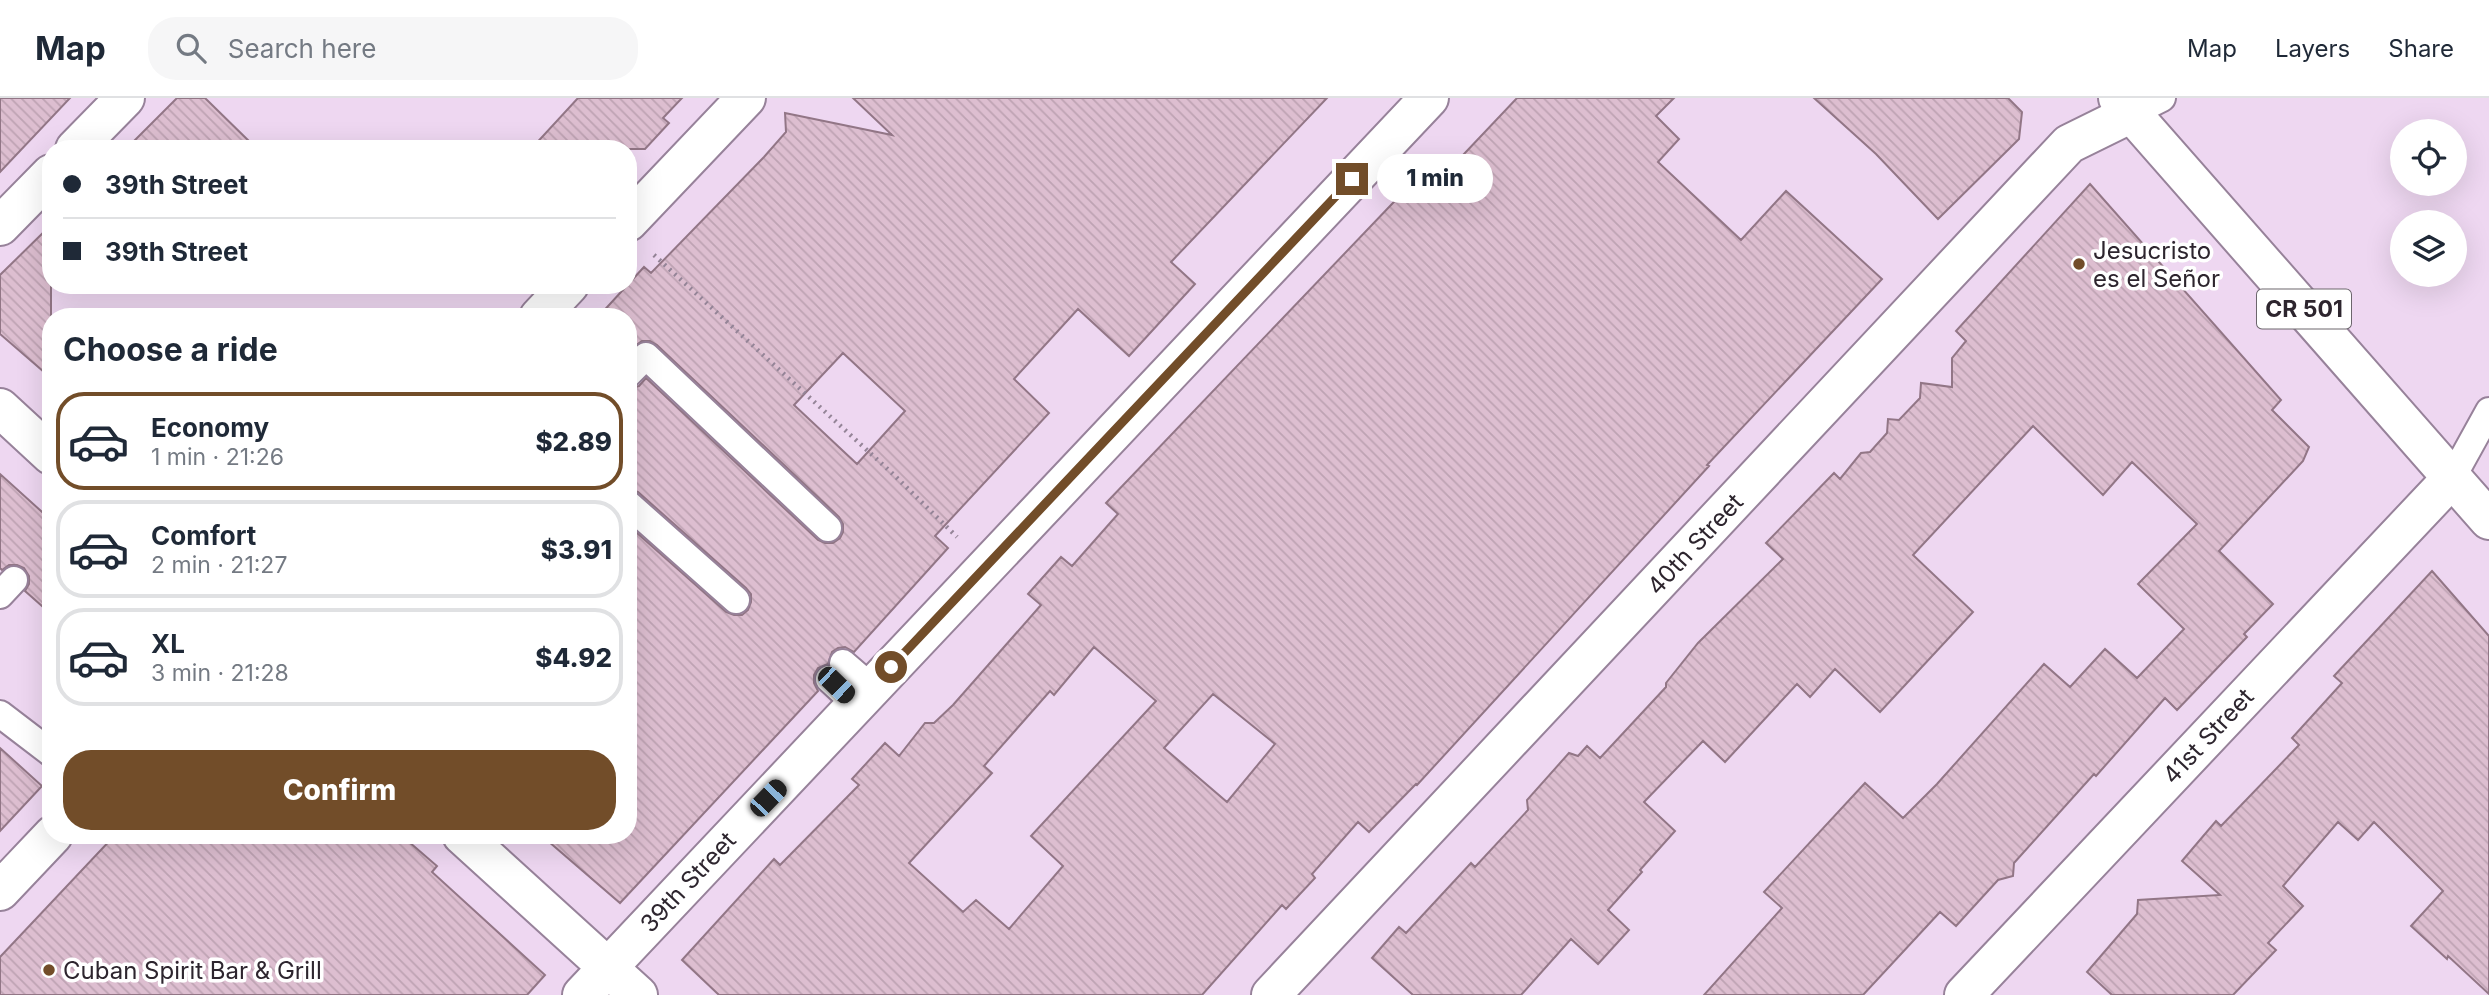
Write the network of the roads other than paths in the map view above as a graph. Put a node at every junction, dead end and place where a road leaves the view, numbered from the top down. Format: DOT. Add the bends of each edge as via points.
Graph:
graph roads {
  1 [pos="125,98"];
  2 [pos="746,98"];
  3 [pos="1429,98"];
  4 [pos="2138,103"];
  5 [pos="84,140"];
  6 [pos="42,183"];
  7 [pos="0,226"];
  8 [pos="638,235"];
  9 [pos="561,294"];
  10 [pos="547,308"];
  11 [pos="637,365"];
  12 [pos="0,408"];
  13 [pos="2489,411"];
  14 [pos="42,448"];
  15 [pos="2452,478"];
  16 [pos="637,513"];
  17 [pos="2489,520"];
  18 [pos="828,528"];
  19 [pos="736,600"];
  20 [pos="0,714"];
  21 [pos="42,746"];
  22 [pos="44,844"];
  23 [pos="471,844"];
  24 [pos="0,891"];
  25 [pos="607,968"];
  26 [pos="582,995"];
  27 [pos="638,995"];
  28 [pos="1271,995"];
  29 [pos="1964,995"];
  1 -- 5 [label="street"];
  2 -- 8 [label="street"];
  3 -- 25 [label="street, 39th Street" via="850,684"];
  4 -- 15 [label="street, CR 501"];
  4 -- 28 [label="street, 40th Street" via="2069,144"];
  6 -- 7 [label="street"];
  9 -- 10 [label="street"];
  11 -- 18 [label="lane" via="646,356"];
  12 -- 14 [label="street"];
  13 -- 15 [label="lane"];
  15 -- 17 [label="street, CR 501"];
  15 -- 29 [label="street, 41st Street"];
  16 -- 19 [label="lane"];
  20 -- 21 [label="lane"];
  22 -- 24 [label="street"];
  23 -- 25 [label="street"];
  25 -- 26 [label="street, 39th Street"];
  25 -- 27 [label="street"];
}
